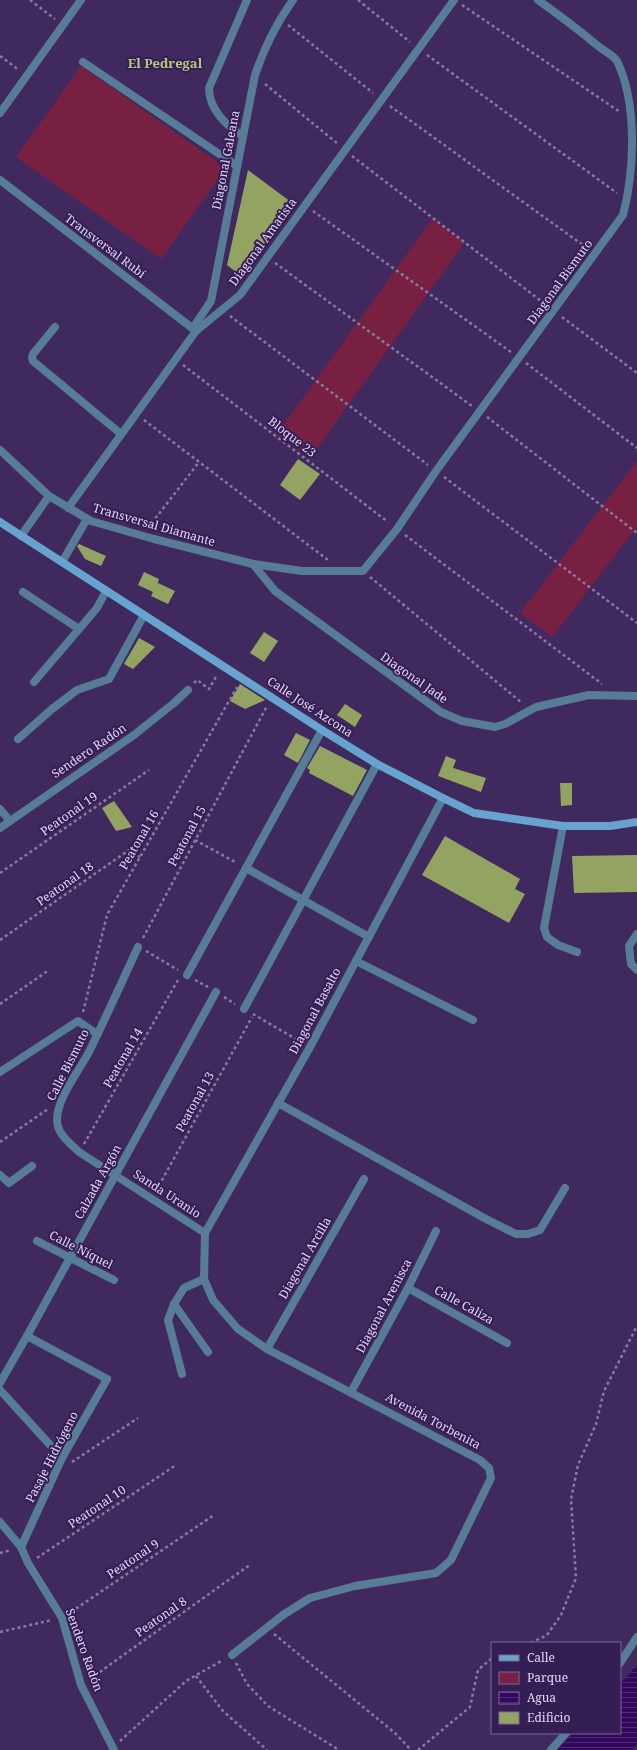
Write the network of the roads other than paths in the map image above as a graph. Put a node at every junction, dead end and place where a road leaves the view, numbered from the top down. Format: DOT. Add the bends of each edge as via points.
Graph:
graph roads {
  1 [pos="81,0"];
  2 [pos="247,0"];
  3 [pos="293,0"];
  4 [pos="538,0"];
  5 [pos="458,2"];
  6 [pos="83,62"];
  7 [pos="0,113"];
  8 [pos="243,136"];
  9 [pos="237,166"];
  10 [pos="0,180"];
  11 [pos="55,327"];
  12 [pos="194,329"];
  13 [pos="121,434"];
  14 [pos="0,450"];
  15 [pos="49,496"];
  16 [pos="68,508"];
  17 [pos="87,519"];
  18 [pos="0,522"];
  19 [pos="21,536"];
  20 [pos="62,562"];
  21 [pos="253,564"];
  22 [pos="362,571"];
  23 [pos="106,591"];
  24 [pos="23,592"];
  25 [pos="144,615"];
  26 [pos="80,629"];
  27 [pos="34,682"];
  28 [pos="188,690"];
  29 [pos="637,696"];
  30 [pos="322,730"];
  31 [pos="18,739"];
  32 [pos="378,764"];
  33 [pos="443,798"];
  34 [pos="0,809"];
  35 [pos="10,821"];
  36 [pos="637,822"];
  37 [pos="563,826"];
  38 [pos="0,828"];
  39 [pos="246,868"];
  40 [pos="303,901"];
  41 [pos="637,934"];
  42 [pos="369,937"];
  43 [pos="138,947"];
  44 [pos="577,952"];
  45 [pos="356,961"];
  46 [pos="637,970"];
  47 [pos="187,976"];
  48 [pos="216,992"];
  49 [pos="244,1009"];
  50 [pos="473,1020"];
  51 [pos="97,1034"];
  52 [pos="0,1072"];
  53 [pos="278,1103"];
  54 [pos="32,1166"];
  55 [pos="0,1175"];
  56 [pos="116,1175"];
  57 [pos="364,1179"];
  58 [pos="565,1188"];
  59 [pos="436,1230"];
  60 [pos="205,1233"];
  61 [pos="37,1241"];
  62 [pos="69,1258"];
  63 [pos="204,1279"];
  64 [pos="114,1280"];
  65 [pos="408,1288"];
  66 [pos="174,1304"];
  67 [pos="27,1336"];
  68 [pos="507,1343"];
  69 [pos="267,1349"];
  70 [pos="208,1352"];
  71 [pos="182,1374"];
  72 [pos="0,1383"];
  73 [pos="0,1390"];
  74 [pos="351,1392"];
  75 [pos="62,1458"];
  76 [pos="0,1522"];
  77 [pos="20,1547"];
  78 [pos="637,1638"];
  79 [pos="232,1656"];
  80 [pos="621,1662"];
  81 [pos="565,1734"];
  82 [pos="113,1749"];
  83 [pos="551,1750"];
  1 -- 7 [label="street"];
  2 -- 8 [label="street" via="209,88 213,107 230,128"];
  3 -- 8 [label="street, Diagonal Galeana" via="263,50 255,75"];
  4 -- 22 [label="street, Diagonal Bismuto" via="617,61 628,83 635,105 636,123 632,172 623,215 436,471 397,529"];
  5 -- 12 [label="street, Diagonal Amatista" via="418,49 240,294"];
  6 -- 9 [label="street"];
  8 -- 9 [label="street, Diagonal Galeana"];
  9 -- 12 [label="street, Diagonal Galeana" via="211,301"];
  10 -- 12 [label="street, Transversal Rubí"];
  11 -- 13 [label="street" via="33,354 32,361"];
  12 -- 13 [label="street, Diagonal Amatista" via="176,359"];
  13 -- 16 [label="street, Diagonal Amatista"];
  14 -- 15 [label="street, Transversal Diamante"];
  15 -- 16 [label="street, Transversal Diamante"];
  15 -- 19 [label="street"];
  16 -- 17 [label="street, Transversal Diamante"];
  17 -- 20 [label="street"];
  17 -- 21 [label="street, Transversal Diamante" via="141,536"];
  18 -- 19 [label="main road, Calle José Azcona"];
  19 -- 20 [label="main road, Calle José Azcona"];
  20 -- 23 [label="main road, Calle José Azcona"];
  21 -- 22 [label="street, Transversal Diamante" via="302,571"];
  21 -- 29 [label="street, Diagonal Jade" via="275,591 440,712 462,721 494,727 505,724 536,707 589,695"];
  23 -- 25 [label="main road, Calle José Azcona"];
  23 -- 26 [label="street" via="97,608"];
  24 -- 26 [label="street"];
  25 -- 30 [label="main road, Calle José Azcona"];
  25 -- 31 [label="street" via="109,679 77,690"];
  26 -- 27 [label="street"];
  28 -- 35 [label="street, Sendero Radón" via="134,736"];
  30 -- 32 [label="main road, Calle José Azcona"];
  30 -- 39 [label="street"];
  32 -- 33 [label="main road, Calle José Azcona"];
  32 -- 40 [label="street"];
  33 -- 37 [label="main road, Calle José Azcona" via="474,813"];
  33 -- 42 [label="street, Diagonal Basalto"];
  34 -- 35 [label="street"];
  35 -- 38 [label="street, Sendero Radón"];
  36 -- 37 [label="main road, Calle José Azcona" via="610,826"];
  37 -- 44 [label="street" via="544,928 547,937 558,945"];
  39 -- 40 [label="street"];
  39 -- 47 [label="street"];
  40 -- 42 [label="street"];
  40 -- 49 [label="street"];
  41 -- 46 [label="street" via="629,946 631,964"];
  42 -- 45 [label="street, Diagonal Basalto"];
  43 -- 51 [label="street, Calle Bismuto"];
  45 -- 50 [label="street"];
  45 -- 53 [label="street, Diagonal Basalto"];
  48 -- 56 [label="street, Calzada Argón"];
  51 -- 52 [label="street" via="78,1020"];
  51 -- 56 [label="street, Calle Bismuto" via="63,1098 57,1122 62,1136 79,1152"];
  53 -- 58 [label="street" via="516,1234 540,1230"];
  53 -- 60 [label="street, Diagonal Basalto"];
  54 -- 55 [label="street" via="9,1183"];
  56 -- 60 [label="street, Sanda Uranio"];
  56 -- 62 [label="street, Calzada Argón"];
  57 -- 69 [label="street, Diagonal Arcilla"];
  59 -- 65 [label="street, Diagonal Arenisca"];
  60 -- 63 [label="street, Avenida Torbenita"];
  61 -- 62 [label="street, Calle Níquel"];
  62 -- 64 [label="street, Calle Níquel"];
  62 -- 67 [label="street, Calzada Argón"];
  63 -- 66 [label="street" via="184,1288"];
  63 -- 69 [label="street, Avenida Torbenita" via="213,1300 238,1329"];
  65 -- 68 [label="street, Calle Caliza"];
  65 -- 74 [label="street, Diagonal Arenisca"];
  66 -- 70 [label="street"];
  66 -- 71 [label="street" via="168,1320"];
  67 -- 72 [label="street, Calzada Argón"];
  67 -- 75 [label="street, Pasaje Hidrógeno" via="107,1380"];
  69 -- 74 [label="street, Avenida Torbenita"];
  73 -- 75 [label="street"];
  74 -- 79 [label="street, Avenida Torbenita" via="480,1460 489,1468 491,1478 451,1560 436,1573 356,1586 310,1598"];
  75 -- 77 [label="street, Pasaje Hidrógeno"];
  76 -- 77 [label="street, Sendero Radón"];
  77 -- 82 [label="street, Sendero Radón" via="62,1618 81,1684"];
  78 -- 80 [label="street"];
  81 -- 83 [label="street"];
}
